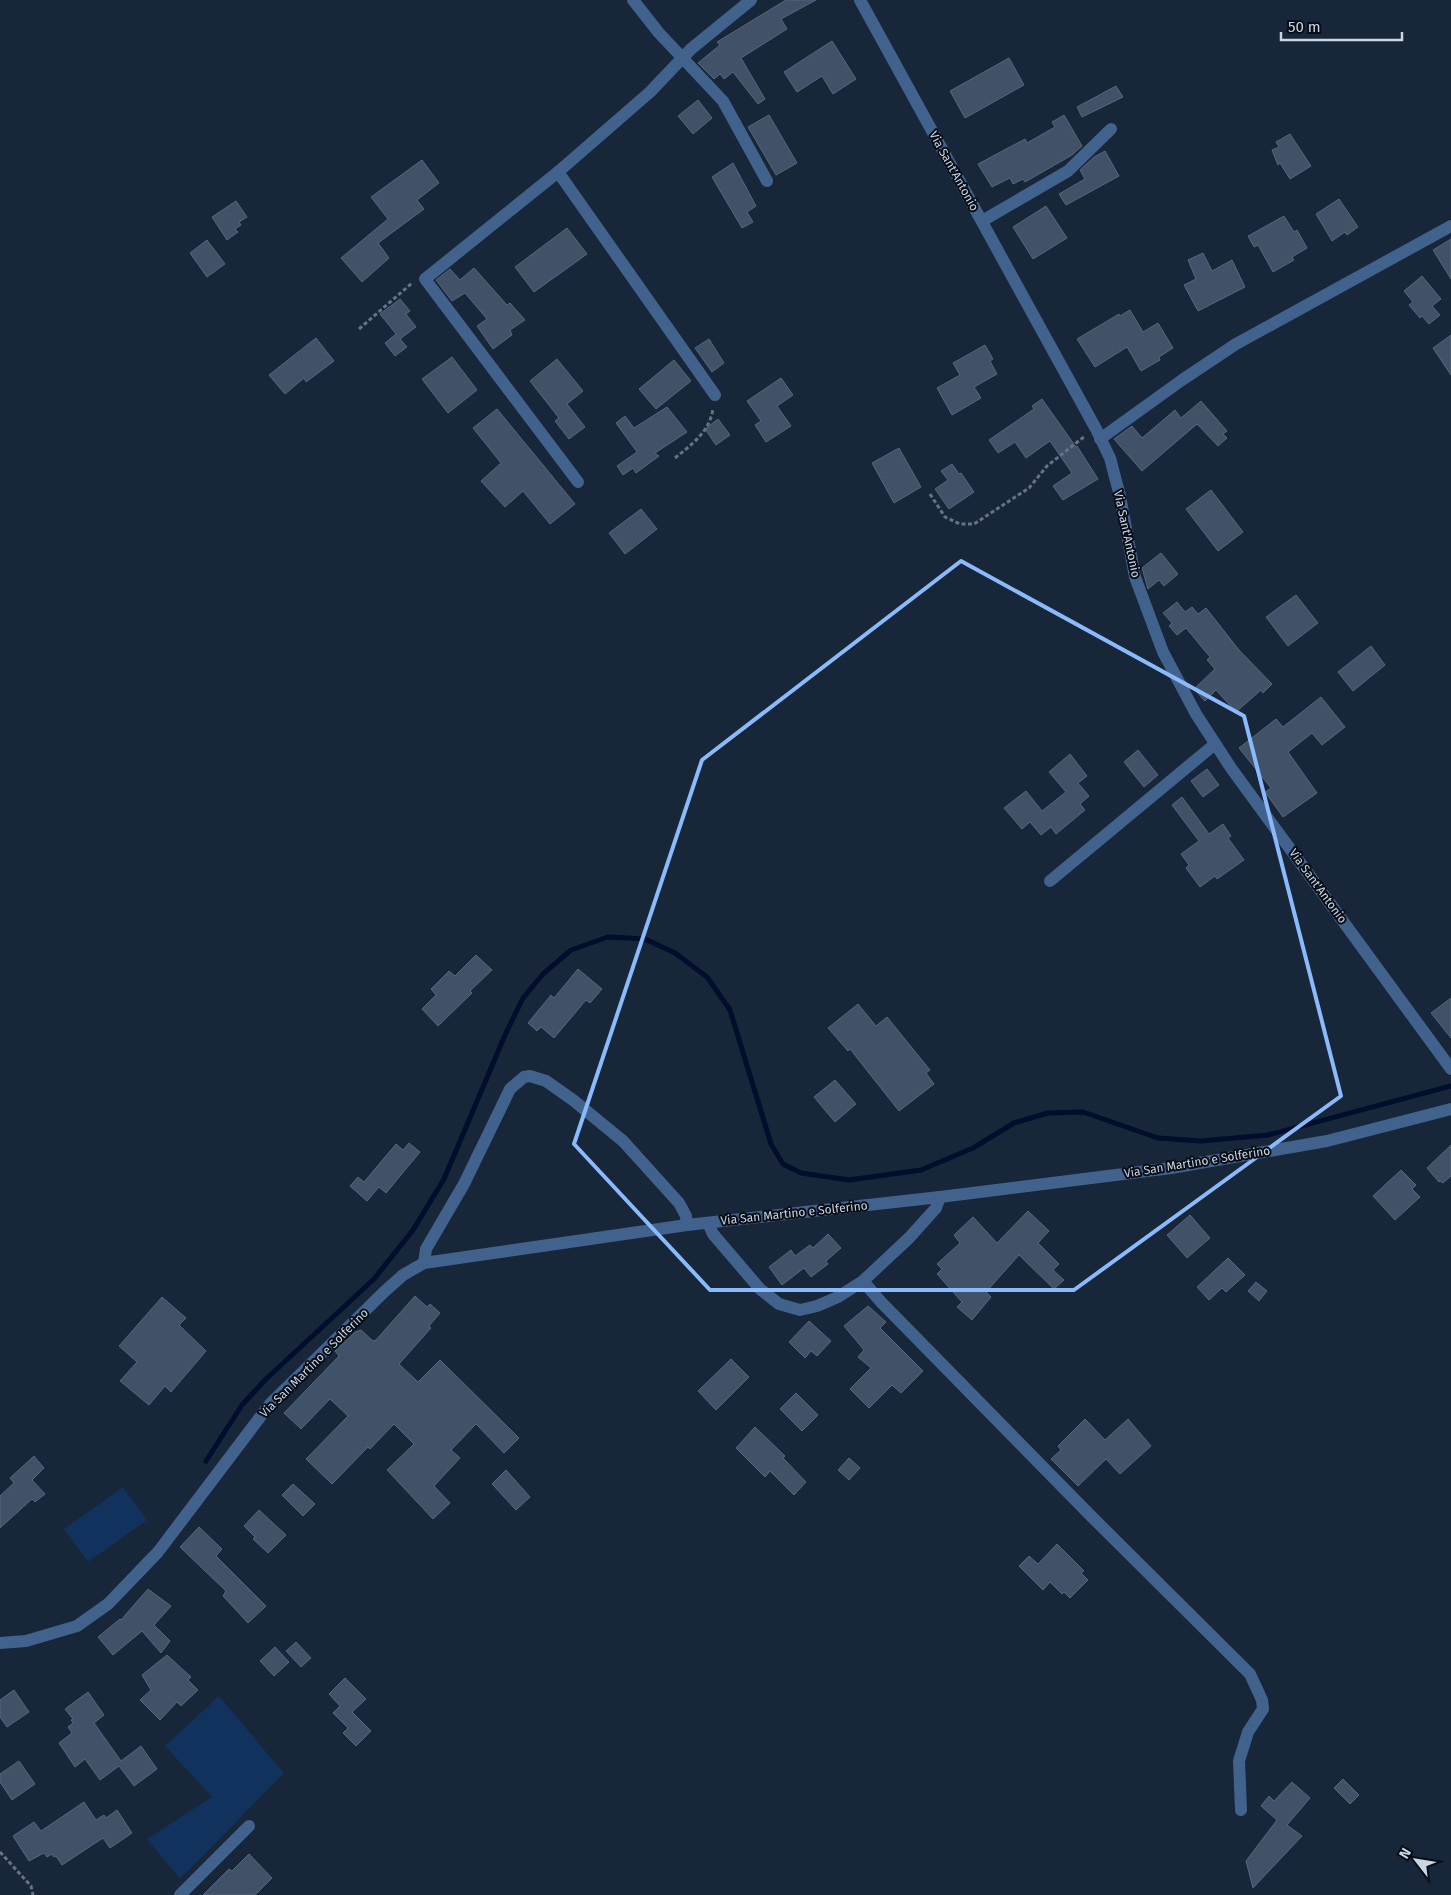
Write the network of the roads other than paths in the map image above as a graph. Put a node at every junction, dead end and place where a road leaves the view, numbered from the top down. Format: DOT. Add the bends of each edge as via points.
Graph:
graph roads {
  1 [pos="634,0"];
  2 [pos="751,0"];
  3 [pos="860,0"];
  4 [pos="683,57"];
  5 [pos="1111,129"];
  6 [pos="558,172"];
  7 [pos="767,182"];
  8 [pos="982,221"];
  9 [pos="1451,226"];
  10 [pos="714,395"];
  11 [pos="1098,434"];
  12 [pos="578,482"];
  13 [pos="1215,744"];
  14 [pos="1050,881"];
  15 [pos="1451,1068"];
  16 [pos="1451,1108"];
  17 [pos="940,1197"];
  18 [pos="708,1223"];
  19 [pos="687,1225"];
  20 [pos="424,1263"];
  21 [pos="863,1281"];
  22 [pos="0,1643"];
  23 [pos="1241,1810"];
  24 [pos="249,1826"];
  25 [pos="180,1895"];
  1 -- 4 [label="street" via="658,33"];
  2 -- 4 [label="street"];
  3 -- 8 [label="street, Via Sant'Antonio"];
  4 -- 6 [label="street" via="650,92"];
  4 -- 7 [label="street" via="723,101"];
  5 -- 8 [label="street" via="1068,171"];
  6 -- 10 [label="street"];
  6 -- 12 [label="street" via="425,279"];
  8 -- 11 [label="street, Via Sant'Antonio"];
  9 -- 11 [label="street" via="1236,344"];
  11 -- 13 [label="street, Via Sant'Antonio" via="1110,458 1135,577 1148,614 1163,652"];
  13 -- 14 [label="street"];
  13 -- 15 [label="street, Via Sant'Antonio"];
  16 -- 17 [label="street, Via San Martino e Solferino" via="1327,1141 1233,1158"];
  17 -- 18 [label="street, Via San Martino e Solferino"];
  17 -- 21 [label="street, Via San Martino e Solferino" via="936,1208 909,1238"];
  18 -- 19 [label="street, Via San Martino e Solferino"];
  18 -- 21 [label="street, Via San Martino e Solferino" via="713,1234 760,1289 779,1304 800,1310 817,1306"];
  19 -- 20 [label="street, Via San Martino e Solferino"];
  19 -- 20 [label="street" via="679,1203 622,1141 573,1100 546,1081 530,1076 510,1089 464,1184 426,1249"];
  20 -- 22 [label="street, Via San Martino e Solferino" via="384,1292 270,1404 158,1552 108,1604 77,1626 26,1641"];
  21 -- 23 [label="street" via="1250,1674 1263,1709 1248,1732 1239,1761"];
  24 -- 25 [label="street"];
}
